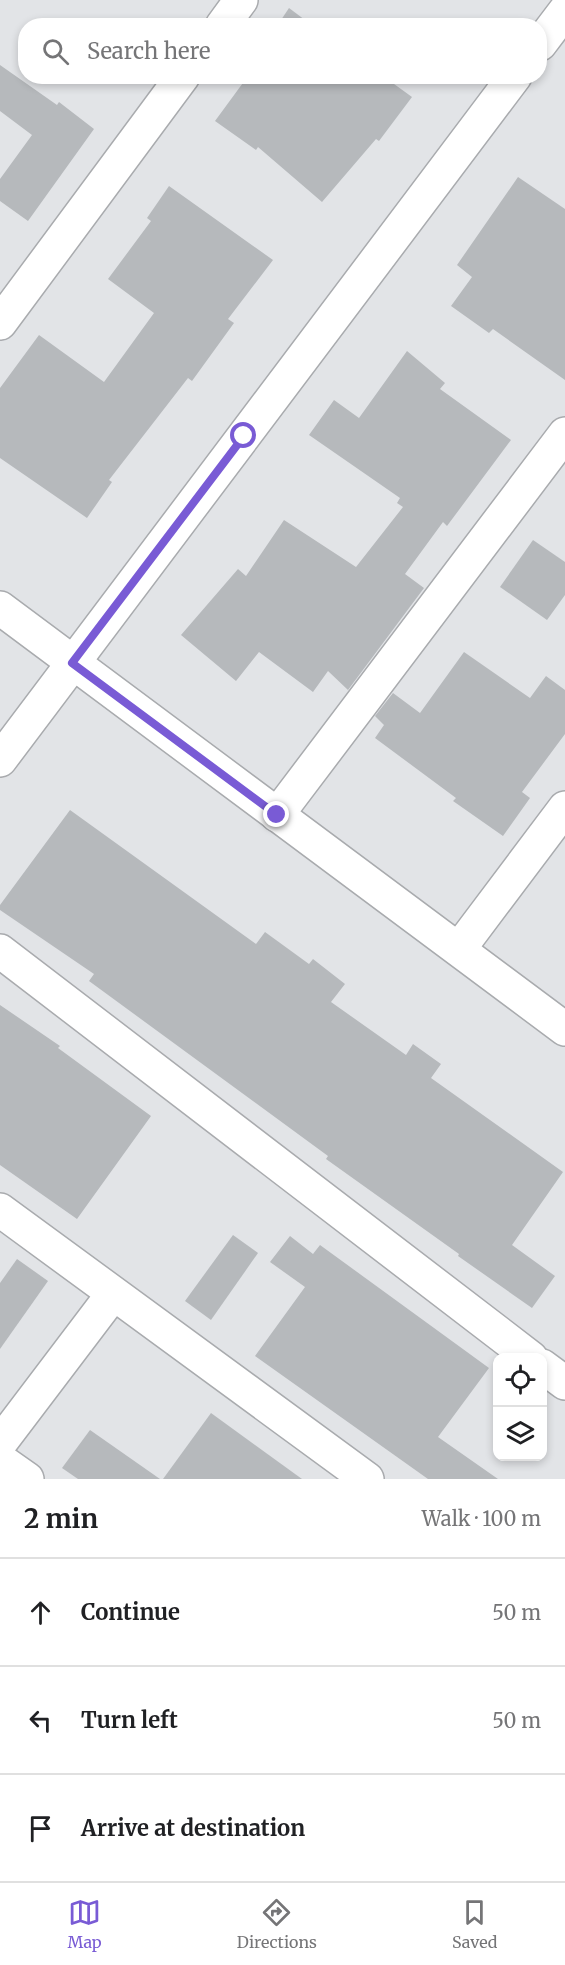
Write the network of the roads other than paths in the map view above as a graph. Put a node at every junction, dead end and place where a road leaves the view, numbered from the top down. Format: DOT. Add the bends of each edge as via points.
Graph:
graph roads {
  1 [pos="241,0"];
  2 [pos="565,11"];
  3 [pos="228,18"];
  4 [pos="547,35"];
  5 [pos="177,84"];
  6 [pos="509,84"];
  7 [pos="0,323"];
  8 [pos="565,434"];
  9 [pos="0,608"];
  10 [pos="72,663"];
  11 [pos="0,760"];
  12 [pos="565,808"];
  13 [pos="277,815"];
  14 [pos="459,949"];
  15 [pos="0,951"];
  16 [pos="565,1029"];
  17 [pos="0,1210"];
  18 [pos="113,1294"];
  19 [pos="524,1353"];
  20 [pos="547,1369"];
  21 [pos="565,1383"];
  22 [pos="0,1443"];
  23 [pos="0,1460"];
  24 [pos="27,1479"];
  25 [pos="367,1479"];
  1 -- 3 [label="street"];
  2 -- 4 [label="street"];
  5 -- 7 [label="street"];
  6 -- 10 [label="street"];
  8 -- 13 [label="street"];
  9 -- 10 [label="street"];
  10 -- 11 [label="street"];
  10 -- 13 [label="street"];
  12 -- 14 [label="street"];
  13 -- 14 [label="street"];
  14 -- 16 [label="street"];
  15 -- 19 [label="street"];
  17 -- 18 [label="street"];
  18 -- 22 [label="street"];
  18 -- 25 [label="street"];
  20 -- 21 [label="street"];
  23 -- 24 [label="street"];
}
